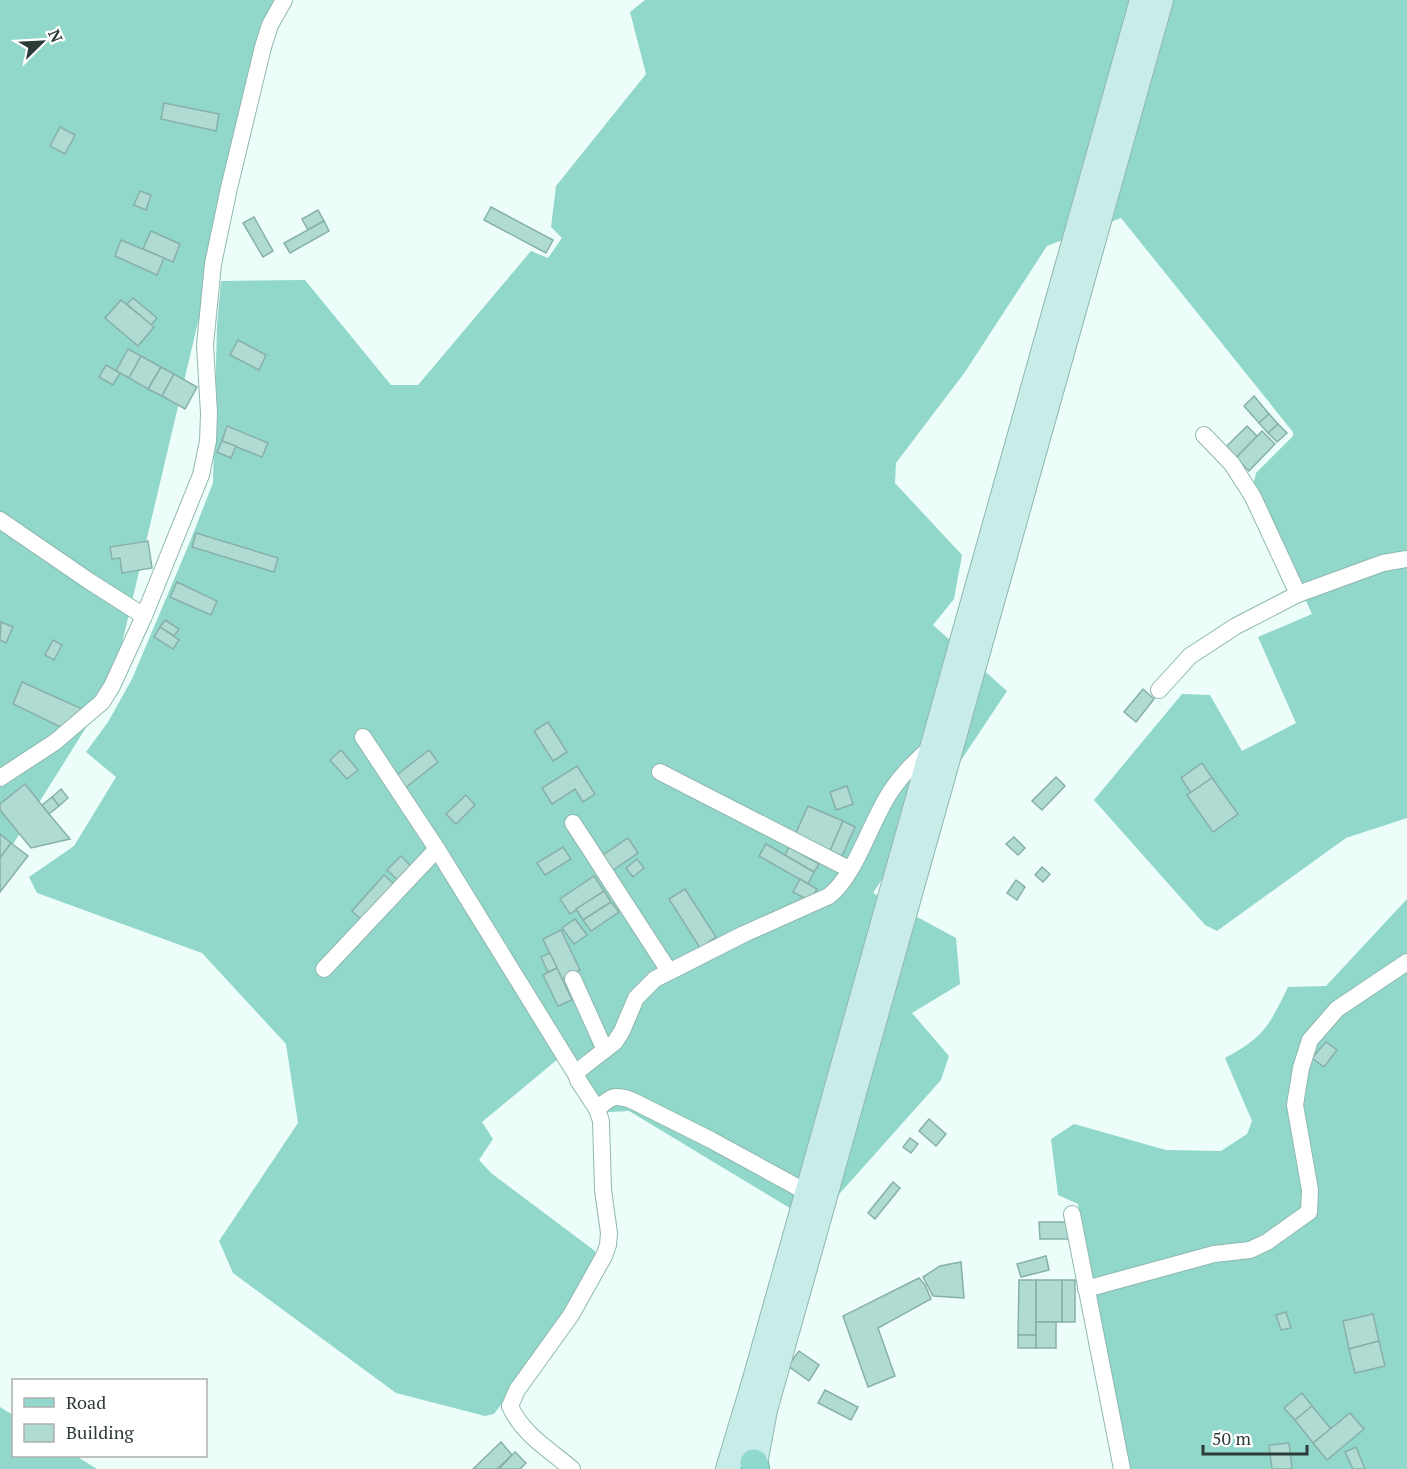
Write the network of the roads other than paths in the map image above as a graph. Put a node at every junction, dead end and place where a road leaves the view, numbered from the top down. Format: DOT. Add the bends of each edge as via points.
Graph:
graph roads {
  1 [pos="284,0"];
  2 [pos="1142,0"];
  3 [pos="1161,0"];
  4 [pos="1204,435"];
  5 [pos="0,520"];
  6 [pos="1407,559"];
  7 [pos="1298,594"];
  8 [pos="144,616"];
  9 [pos="1159,690"];
  10 [pos="363,737"];
  11 [pos="933,745"];
  12 [pos="660,772"];
  13 [pos="0,778"];
  14 [pos="573,823"];
  15 [pos="437,849"];
  16 [pos="849,869"];
  17 [pos="1407,962"];
  18 [pos="324,969"];
  19 [pos="669,971"];
  20 [pos="573,979"];
  21 [pos="605,1050"];
  22 [pos="577,1076"];
  23 [pos="597,1109"];
  24 [pos="807,1193"];
  25 [pos="1071,1214"];
  26 [pos="1086,1289"];
  27 [pos="755,1467"];
  28 [pos="572,1469"];
  29 [pos="728,1469"];
  30 [pos="1122,1469"];
  1 -- 8 [label="street" via="262,47 213,264 205,345 208,441 201,475"];
  2 -- 11 [label="main road"];
  3 -- 27 [label="main road" via="765,1410"];
  4 -- 7 [label="street" via="1232,464 1253,497"];
  5 -- 8 [label="street"];
  6 -- 7 [label="street" via="1383,563"];
  7 -- 9 [label="street" via="1236,626 1190,656"];
  8 -- 13 [label="street" via="102,702 55,742"];
  10 -- 15 [label="street"];
  11 -- 16 [label="street" via="890,792"];
  11 -- 24 [label="main road"];
  12 -- 16 [label="street"];
  14 -- 19 [label="street"];
  15 -- 18 [label="street"];
  15 -- 22 [label="street"];
  16 -- 19 [label="street" via="838,889 829,896"];
  17 -- 26 [label="street" via="1337,1009 1310,1040 1295,1105 1310,1190 1309,1212 1250,1250 1214,1254"];
  19 -- 21 [label="street" via="636,998 622,1031"];
  20 -- 21 [label="street"];
  21 -- 22 [label="street" via="584,1065"];
  22 -- 23 [label="street"];
  23 -- 24 [label="street" via="618,1095 632,1100"];
  23 -- 28 [label="street" via="603,1135 608,1245 571,1315 517,1390 510,1406 519,1423"];
  24 -- 29 [label="main road"];
  25 -- 26 [label="street"];
  26 -- 30 [label="street"];
}
